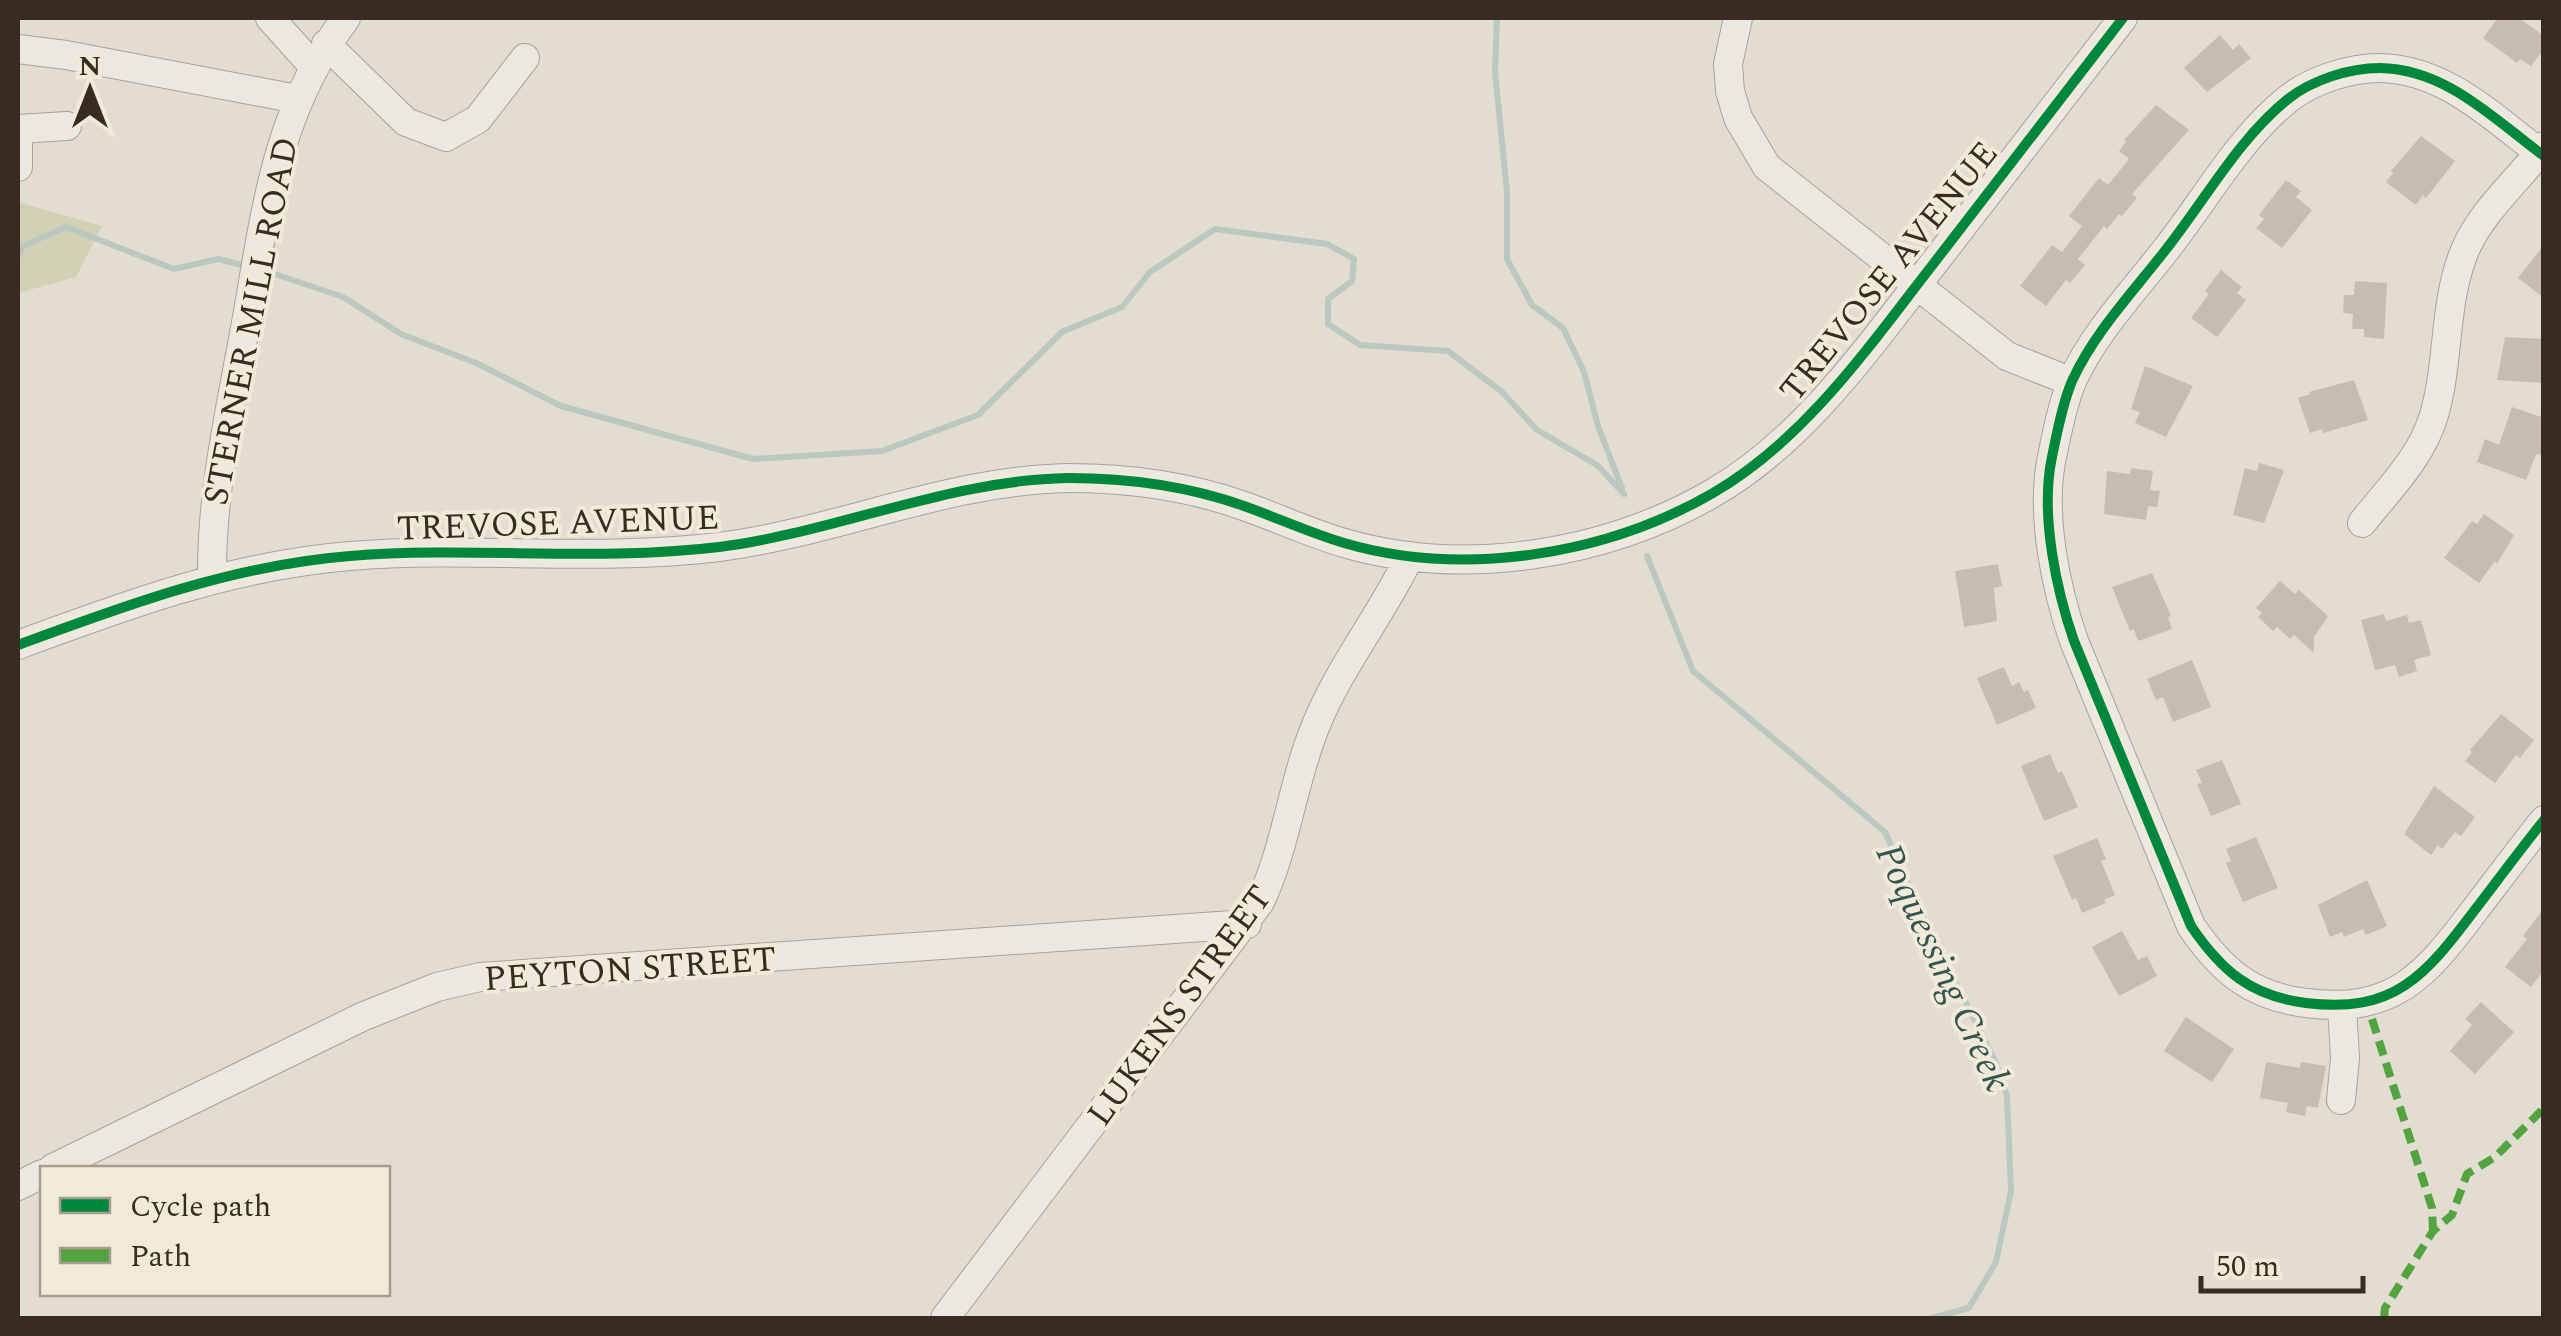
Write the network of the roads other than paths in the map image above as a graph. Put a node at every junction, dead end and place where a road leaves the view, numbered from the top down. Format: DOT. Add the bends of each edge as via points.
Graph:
graph roads {
  1 [pos="270,18"];
  2 [pos="346,18"];
  3 [pos="1738,18"];
  4 [pos="2123,18"];
  5 [pos="320,55"];
  6 [pos="20,58"];
  7 [pos="525,58"];
  8 [pos="297,99"];
  9 [pos="67,126"];
  10 [pos="18,129"];
  11 [pos="18,142"];
  12 [pos="2542,151"];
  13 [pos="18,166"];
  14 [pos="1918,284"];
  15 [pos="2072,382"];
  16 [pos="2362,522"];
  17 [pos="1410,556"];
  18 [pos="212,580"];
  19 [pos="18,645"];
  20 [pos="2544,820"];
  21 [pos="1247,924"];
  22 [pos="2342,1006"];
  23 [pos="2341,1100"];
  24 [pos="58,1166"];
  25 [pos="946,1318"];
  1 -- 5 [label="street"];
  2 -- 5 [label="street, STERNER MILL ROAD"];
  3 -- 14 [label="street" via="1730,91 1755,150 1788,186"];
  4 -- 14 [label="street, TREVOSE AVENUE"];
  5 -- 7 [label="street" via="406,122 446,136 478,119"];
  5 -- 8 [label="street, STERNER MILL ROAD"];
  6 -- 8 [label="street"];
  8 -- 18 [label="street, STERNER MILL ROAD" via="276,161 214,498"];
  9 -- 10 [label="street"];
  11 -- 13 [label="street"];
  12 -- 15 [label="street" via="2442,83 2408,70 2333,75 2290,97 2256,130 2113,314"];
  12 -- 16 [label="street" via="2492,206 2467,246 2451,287 2434,417 2412,460"];
  14 -- 15 [label="street" via="2008,356"];
  14 -- 17 [label="street, TREVOSE AVENUE" via="1783,440 1726,485 1611,538 1548,552"];
  15 -- 22 [label="street" via="2050,465 2058,596 2190,926 2212,958 2250,988 2289,1001"];
  17 -- 18 [label="street, TREVOSE AVENUE" via="1348,545 1188,490 1063,478 966,490 720,547 345,556"];
  17 -- 21 [label="street, LUKENS STREET" via="1316,724 1275,871"];
  18 -- 19 [label="street, TREVOSE AVENUE"];
  20 -- 22 [label="street" via="2431,967 2401,989"];
  21 -- 24 [label="street, PEYTON STREET" via="480,977 364,1016"];
  21 -- 25 [label="street, LUKENS STREET"];
  22 -- 23 [label="street"];
}
